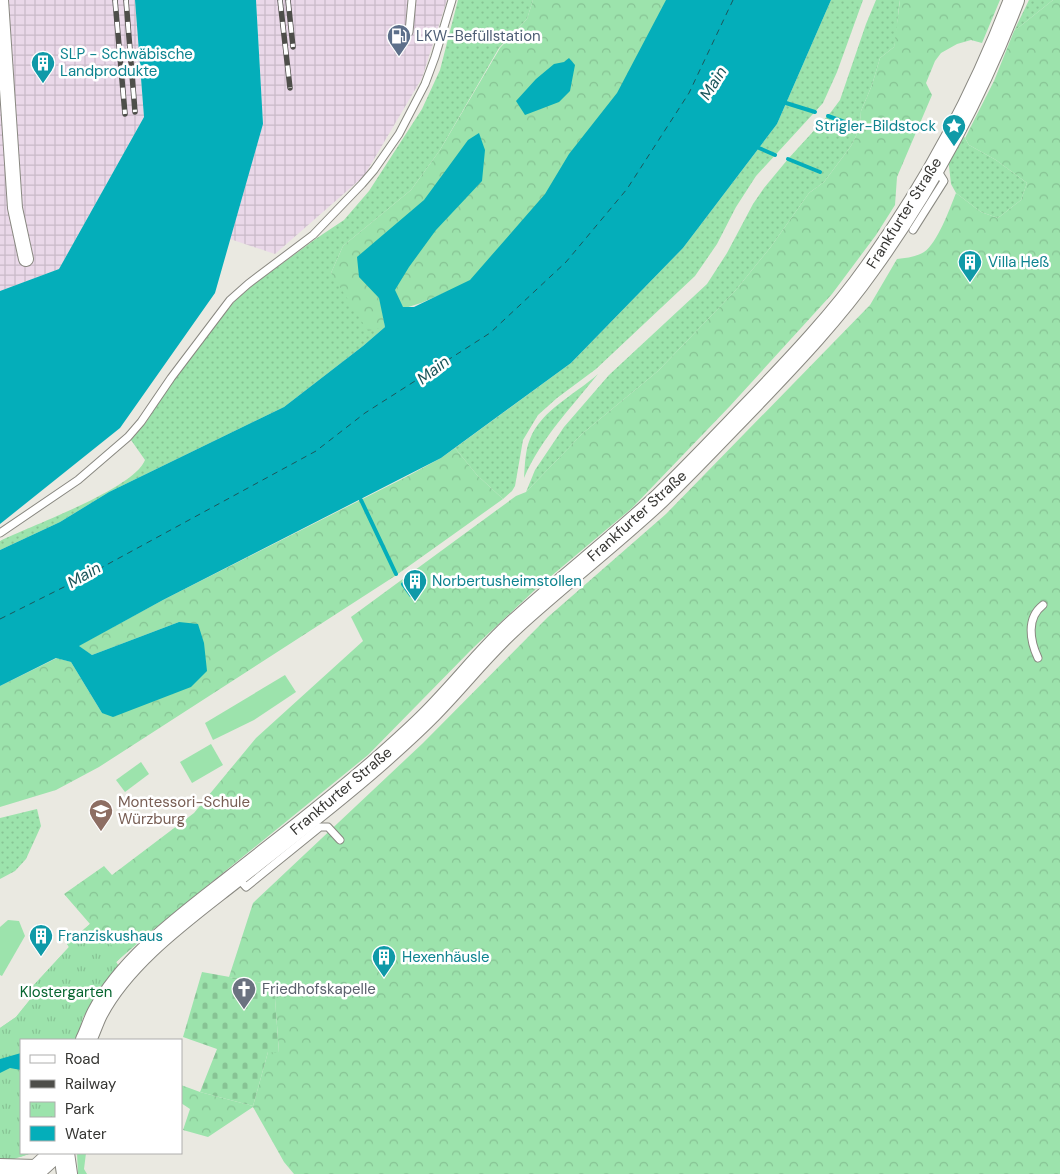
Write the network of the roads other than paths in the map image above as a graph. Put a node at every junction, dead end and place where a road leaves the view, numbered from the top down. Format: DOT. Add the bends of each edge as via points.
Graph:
graph roads {
  1 [pos="2,0"];
  2 [pos="412,0"];
  3 [pos="452,0"];
  4 [pos="1014,0"];
  5 [pos="409,32"];
  6 [pos="935,165"];
  7 [pos="912,230"];
  8 [pos="26,258"];
  9 [pos="0,533"];
  10 [pos="1043,605"];
  11 [pos="1038,658"];
  12 [pos="340,840"];
  13 [pos="237,876"];
  14 [pos="86,1039"];
  15 [pos="54,1154"];
  16 [pos="64,1154"];
  17 [pos="0,1169"];
  18 [pos="36,1173"];
  19 [pos="67,1174"];
  1 -- 8 [label="street" via="15,208"];
  2 -- 5 [label="lane"];
  3 -- 9 [label="lane" via="425,84 399,134 374,170 314,235 230,300 128,437 78,480"];
  4 -- 6 [label="main road, Frankfurter Straße" via="983,73"];
  6 -- 7 [label="lane" via="944,181"];
  6 -- 13 [label="main road, Frankfurter Straße" via="893,235 841,305 792,362 661,497 508,630 428,716 378,762"];
  10 -- 11 [label="lane" via="1031,625"];
  12 -- 13 [label="lane" via="328,827 320,827 246,887"];
  13 -- 14 [label="main road, Frankfurter Straße" via="131,968 106,998"];
  15 -- 18 [label="main road"];
  16 -- 19 [label="main road"];
  17 -- 18 [label="main road"];
}
